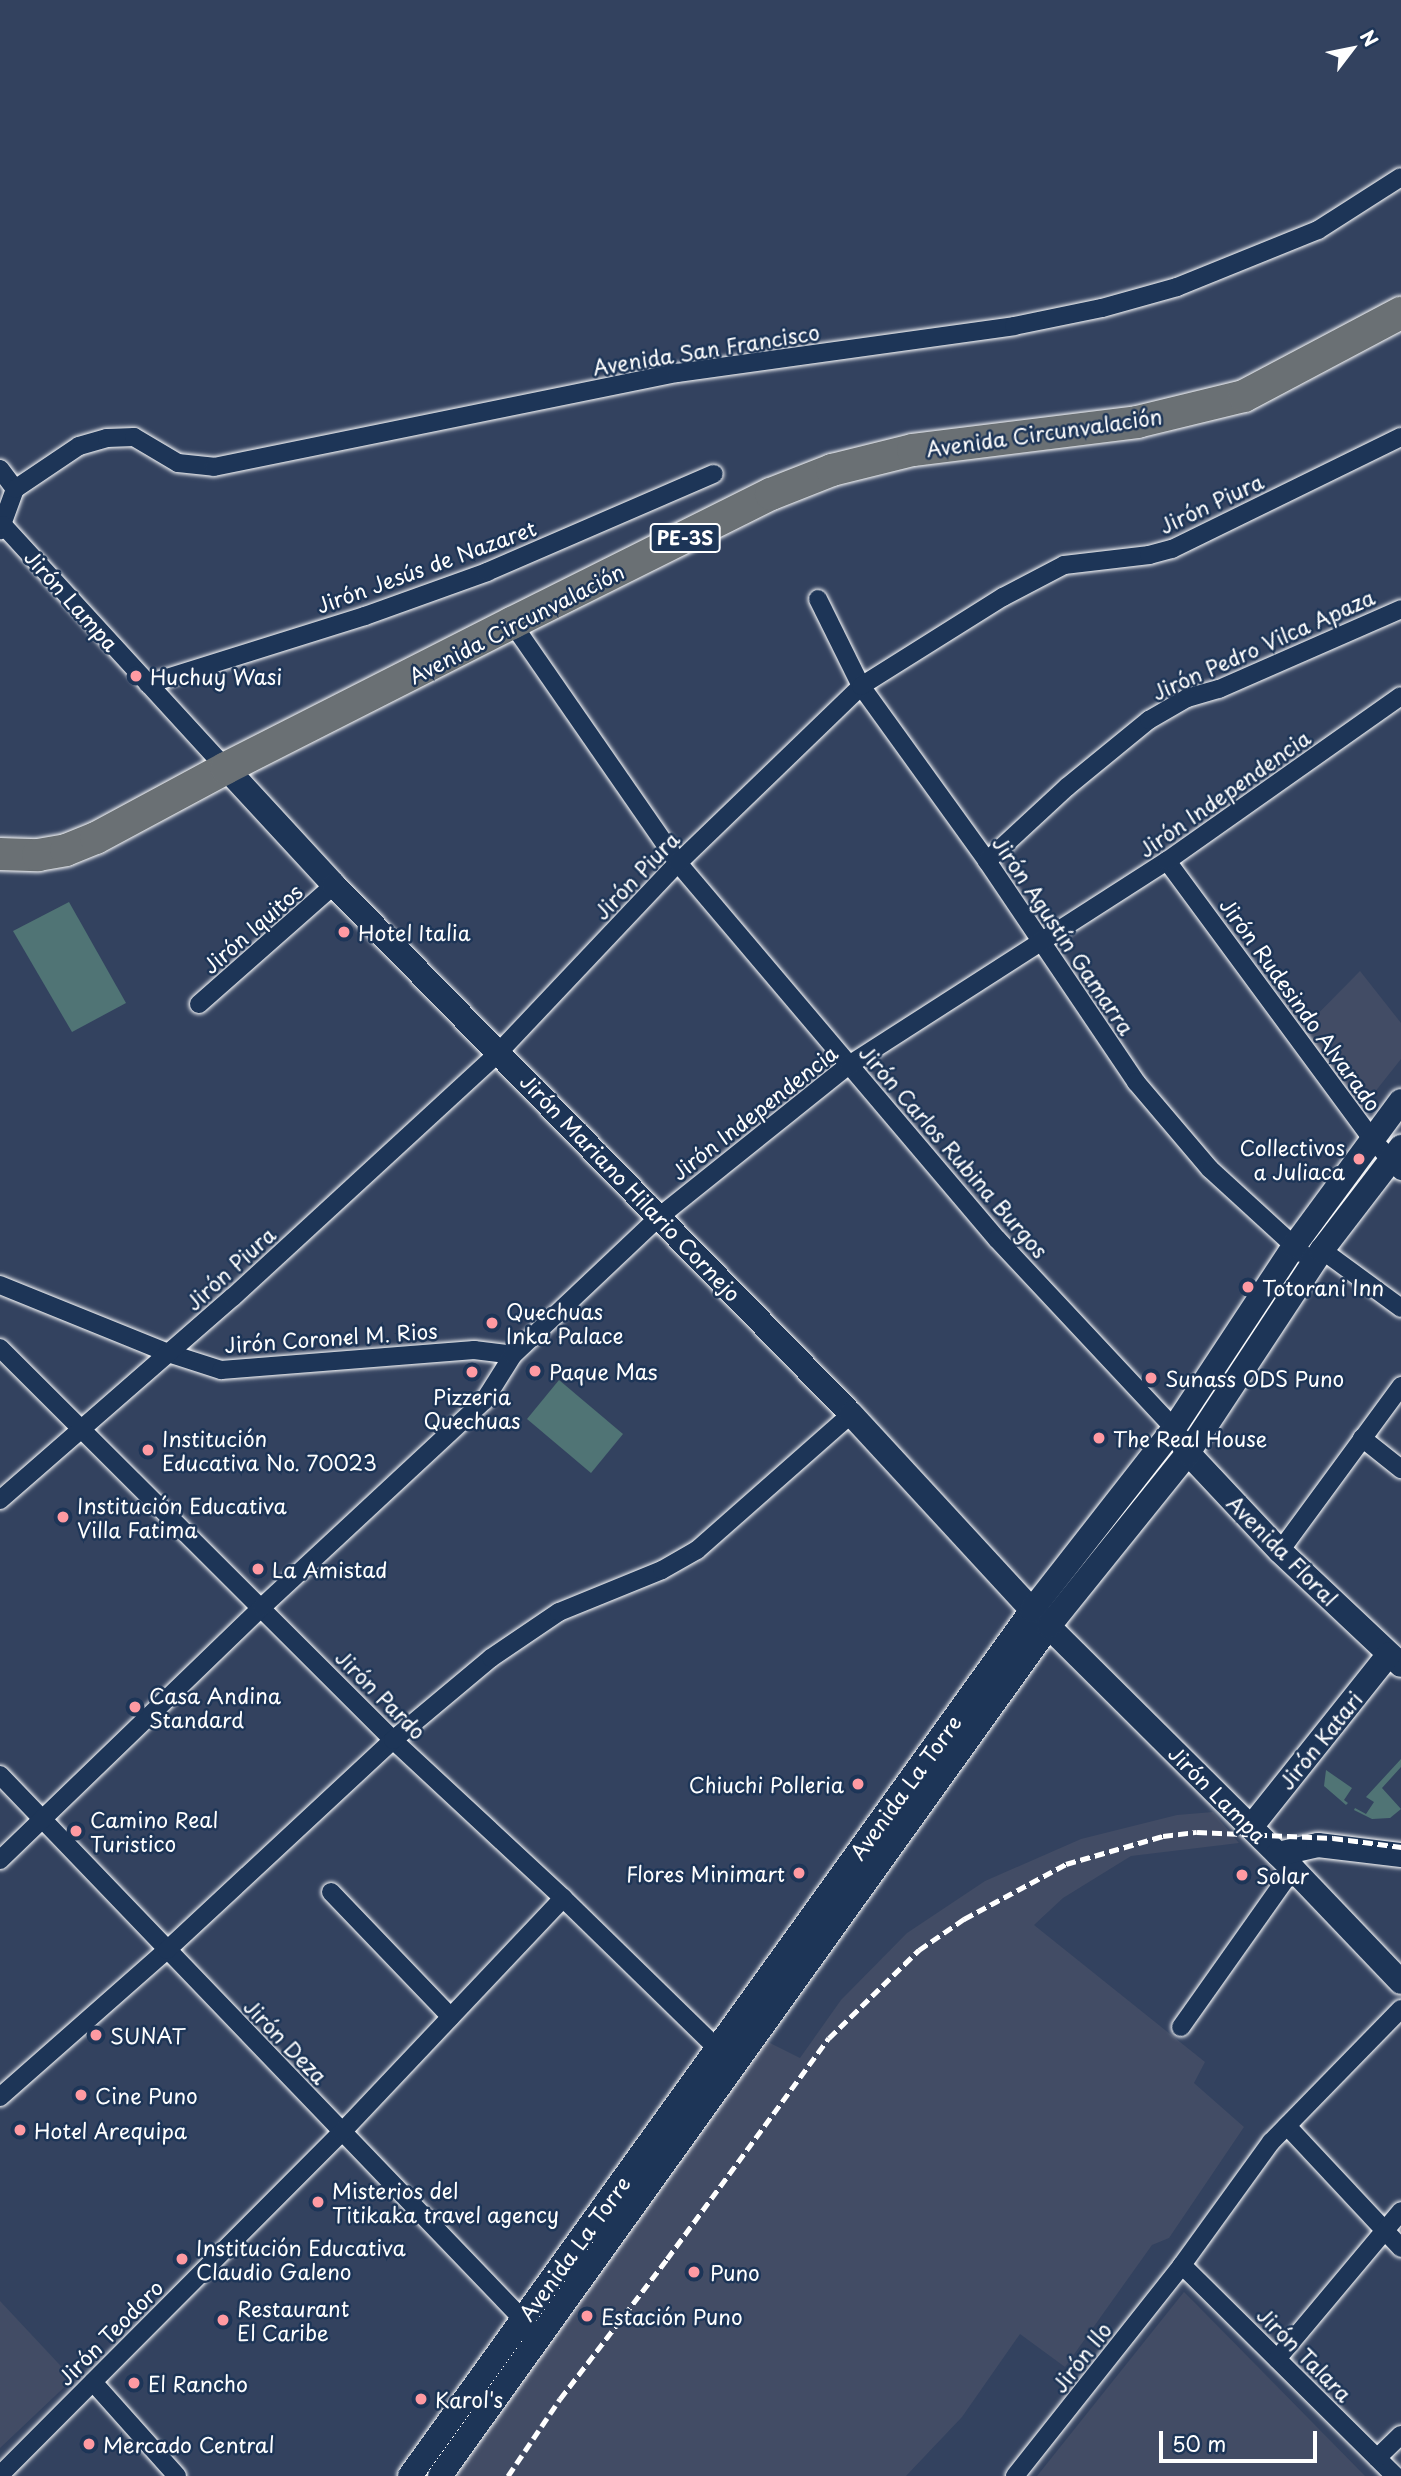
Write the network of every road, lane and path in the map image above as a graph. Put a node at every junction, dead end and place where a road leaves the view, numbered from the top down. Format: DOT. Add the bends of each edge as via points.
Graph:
graph roads {
  1 [pos="1401,177"];
  2 [pos="1401,313"];
  3 [pos="1401,437"];
  4 [pos="0,469"];
  5 [pos="714,474"];
  6 [pos="15,489"];
  7 [pos="2,527"];
  8 [pos="818,599"];
  9 [pos="1401,608"];
  10 [pos="512,623"];
  11 [pos="148,684"];
  12 [pos="861,686"];
  13 [pos="1401,696"];
  14 [pos="226,768"];
  15 [pos="0,854"];
  16 [pos="987,861"];
  17 [pos="1167,861"];
  18 [pos="678,863"];
  19 [pos="334,885"];
  20 [pos="1042,941"];
  21 [pos="199,1004"];
  22 [pos="499,1052"];
  23 [pos="849,1065"];
  24 [pos="1401,1101"];
  25 [pos="1371,1138"];
  26 [pos="1398,1159"];
  27 [pos="659,1217"];
  28 [pos="1294,1247"];
  29 [pos="1318,1257"];
  30 [pos="0,1285"];
  31 [pos="1401,1308"];
  32 [pos="0,1348"];
  33 [pos="168,1353"];
  34 [pos="513,1355"];
  35 [pos="1401,1385"];
  36 [pos="850,1414"];
  37 [pos="82,1428"];
  38 [pos="1174,1428"];
  39 [pos="1362,1438"];
  40 [pos="1188,1453"];
  41 [pos="1401,1469"];
  42 [pos="0,1500"];
  43 [pos="1280,1551"];
  44 [pos="262,1607"];
  45 [pos="1041,1618"];
  46 [pos="1395,1659"];
  47 [pos="393,1740"];
  48 [pos="0,1775"];
  49 [pos="42,1821"];
  50 [pos="1251,1827"];
  51 [pos="1401,1855"];
  52 [pos="0,1860"];
  53 [pos="1285,1861"];
  54 [pos="331,1892"];
  55 [pos="563,1898"];
  56 [pos="167,1950"];
  57 [pos="1401,1982"];
  58 [pos="1401,2009"];
  59 [pos="451,2017"];
  60 [pos="1181,2026"];
  61 [pos="718,2049"];
  62 [pos="736,2066"];
  63 [pos="0,2096"];
  64 [pos="1287,2126"];
  65 [pos="342,2132"];
  66 [pos="1401,2211"];
  67 [pos="1383,2230"];
  68 [pos="1401,2248"];
  69 [pos="1182,2265"];
  70 [pos="523,2320"];
  71 [pos="540,2337"];
  72 [pos="1277,2359"];
  73 [pos="93,2382"];
  74 [pos="1401,2435"];
  75 [pos="1377,2458"];
  76 [pos="0,2475"];
  77 [pos="177,2476"];
  78 [pos="410,2476"];
  79 [pos="440,2476"];
  80 [pos="1015,2476"];
  81 [pos="1395,2476"];
  1 -- 6 [label="street, Avenida San Francisco" via="1318,230 1177,287 1102,308 1014,326 677,373 214,467 178,463 134,437 107,438 79,446"];
  2 -- 10 [label="highway, Avenida Circunvalación / PE-3S" via="1244,396 1138,422 913,450 832,470 771,494"];
  3 -- 12 [label="street, Jirón Piura" via="1172,549 1064,565"];
  4 -- 6 [label="street"];
  5 -- 11 [label="street, Jirón Jesús de Nazaret" via="487,572 365,616"];
  6 -- 7 [label="street"];
  7 -- 11 [label="street, Jirón Lampa"];
  8 -- 12 [label="street, Jirón Agustín Gamarra"];
  9 -- 16 [label="street, Jirón Pedro Vilca Apaza" via="1219,689 1187,698 1149,720"];
  10 -- 14 [label="highway, Avenida Circunvalación / PE-3S"];
  10 -- 18 [label="street, Jirón Carlos Rubina Burgos"];
  11 -- 14 [label="street, Jirón Lampa"];
  12 -- 16 [label="street, Jirón Agustín Gamarra"];
  12 -- 18 [label="street, Jirón Piura"];
  13 -- 17 [label="street, Jirón Independencia"];
  14 -- 15 [label="highway, Avenida Circunvalación / PE-3S" via="66,850"];
  14 -- 19 [label="main road, Jirón Mariano Hilario Cornejo"];
  16 -- 20 [label="street, Jirón Agustín Gamarra"];
  17 -- 20 [label="street, Jirón Independencia"];
  17 -- 25 [label="street, Jirón Rudesindo Alvarado"];
  18 -- 22 [label="street, Jirón Piura"];
  18 -- 23 [label="street, Jirón Carlos Rubina Burgos"];
  19 -- 21 [label="street, Jirón Iquitos"];
  19 -- 22 [label="main road, Jirón Mariano Hilario Cornejo"];
  20 -- 23 [label="street, Jirón Independencia"];
  20 -- 28 [label="street, Jirón Agustín Gamarra" via="1161,1113 1210,1169"];
  22 -- 27 [label="main road, Jirón Mariano Hilario Cornejo"];
  22 -- 33 [label="street, Jirón Piura"];
  23 -- 27 [label="street, Jirón Independencia"];
  23 -- 38 [label="street, Jirón Carlos Rubina Burgos" via="997,1239"];
  24 -- 25 [label="main road, Avenida La Torre"];
  25 -- 26 [label="street, Jirón Rudesindo Alvarado"];
  25 -- 28 [label="main road, Avenida La Torre"];
  26 -- 29 [label="main road, Avenida La Torre"];
  27 -- 34 [label="street, Jirón Independencia"];
  27 -- 36 [label="main road, Jirón Mariano Hilario Cornejo"];
  28 -- 29 [label="street, Jirón Agustín Gamarra"];
  28 -- 38 [label="main road, Avenida La Torre"];
  29 -- 31 [label="street, Jirón Agustín Gamarra"];
  29 -- 40 [label="main road, Avenida La Torre"];
  30 -- 33 [label="street, Jirón Coronel M. Rios"];
  32 -- 37 [label="street, Jirón Pardo"];
  33 -- 34 [label="street, Jirón Coronel M. Rios" via="221,1370 474,1350"];
  33 -- 37 [label="street, Jirón Piura"];
  34 -- 44 [label="street, Jirón Independencia" via="484,1401"];
  35 -- 39 [label="street"];
  36 -- 45 [label="main road, Jirón Mariano Hilario Cornejo"];
  36 -- 47 [label="street" via="697,1550 662,1570 559,1612 491,1658"];
  37 -- 42 [label="street, Jirón Piura"];
  37 -- 44 [label="street, Jirón Pardo"];
  38 -- 40 [label="main road, Avenida Floral"];
  38 -- 45 [label="main road, Avenida La Torre"];
  39 -- 41 [label="street"];
  39 -- 43 [label="street"];
  40 -- 43 [label="main road, Avenida Floral"];
  40 -- 45 [label="main road, Avenida La Torre"];
  43 -- 46 [label="main road, Avenida Floral"];
  44 -- 47 [label="street, Jirón Pardo"];
  44 -- 49 [label="street, Jirón Independencia"];
  45 -- 50 [label="main road, Jirón Lampa"];
  45 -- 61 [label="main road, Avenida La Torre"];
  45 -- 62 [label="main road, Avenida La Torre"];
  46 -- 50 [label="main road, Jirón Katari"];
  47 -- 55 [label="street, Jirón Pardo"];
  47 -- 56 [label="street"];
  48 -- 49 [label="street, Jirón Deza"];
  49 -- 52 [label="street, Jirón Independencia"];
  49 -- 56 [label="street, Jirón Deza"];
  50 -- 53 [label="main road, Jirón Lampa"];
  51 -- 53 [label="main road" via="1318,1845"];
  53 -- 57 [label="main road, Jirón Lampa"];
  53 -- 60 [label="street"];
  54 -- 59 [label="street"];
  55 -- 59 [label="street, Jirón Teodoro"];
  55 -- 61 [label="street, Jirón Pardo"];
  56 -- 63 [label="street"];
  56 -- 65 [label="street, Jirón Deza"];
  58 -- 64 [label="street, Jirón Ilo"];
  59 -- 65 [label="street, Jirón Teodoro"];
  61 -- 62 [label="street, Jirón Pardo"];
  61 -- 70 [label="main road, Avenida La Torre"];
  62 -- 71 [label="main road, Avenida La Torre"];
  64 -- 67 [label="street"];
  64 -- 69 [label="street, Jirón Ilo"];
  65 -- 70 [label="street, Jirón Deza"];
  65 -- 73 [label="street, Jirón Teodoro"];
  66 -- 67 [label="street"];
  67 -- 68 [label="street"];
  67 -- 72 [label="street"];
  69 -- 72 [label="street, Jirón Talara"];
  69 -- 80 [label="street, Jirón Ilo"];
  70 -- 71 [label="street, Jirón Deza"];
  70 -- 78 [label="main road, Avenida La Torre"];
  71 -- 79 [label="main road, Avenida La Torre"];
  72 -- 75 [label="street, Jirón Talara"];
  73 -- 76 [label="street, Jirón Teodoro"];
  73 -- 77 [label="street"];
  74 -- 75 [label="street"];
  75 -- 81 [label="street, Jirón Talara"];
}
